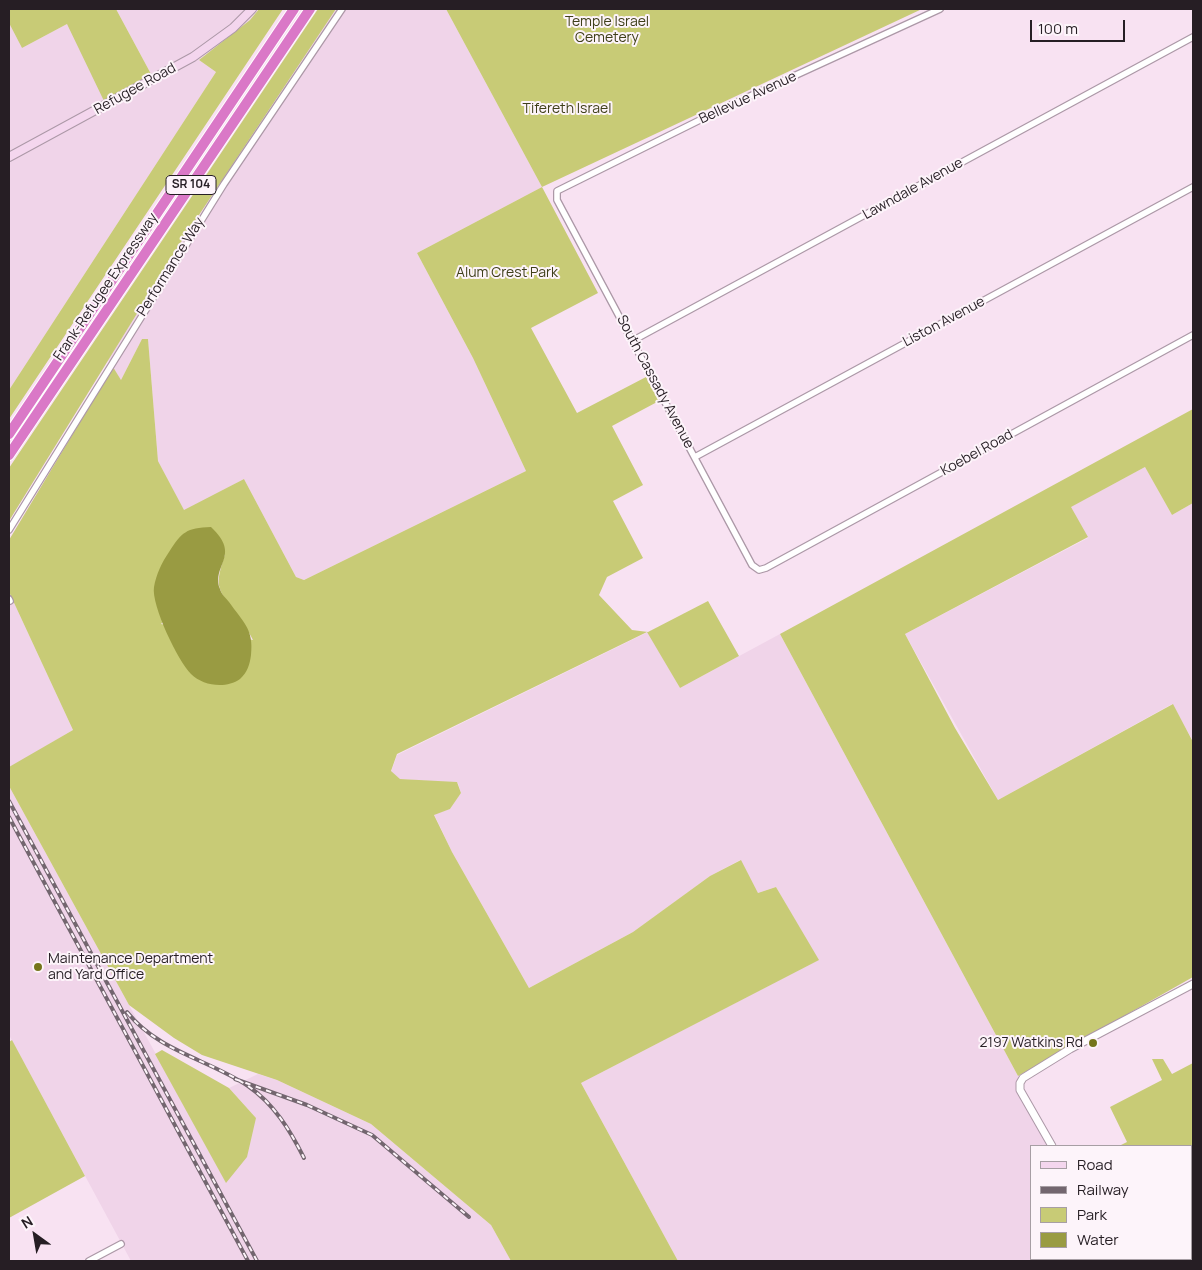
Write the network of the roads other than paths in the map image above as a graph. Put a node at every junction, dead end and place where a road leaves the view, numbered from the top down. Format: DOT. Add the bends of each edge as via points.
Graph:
graph roads {
  1 [pos="252,9"];
  2 [pos="294,9"];
  3 [pos="310,9"];
  4 [pos="342,9"];
  5 [pos="940,9"];
  6 [pos="1193,37"];
  7 [pos="9,157"];
  8 [pos="1193,187"];
  9 [pos="557,191"];
  10 [pos="1193,335"];
  11 [pos="632,341"];
  12 [pos="9,434"];
  13 [pos="9,455"];
  14 [pos="695,457"];
  15 [pos="9,530"];
  16 [pos="759,570"];
  17 [pos="1193,984"];
  18 [pos="1051,1145"];
  19 [pos="120,1244"];
  20 [pos="89,1261"];
  1 -- 7 [label="main road, Refugee Road" via="193,57"];
  2 -- 12 [label="highway, Frank-Refugee Expressway / SR 104"];
  3 -- 13 [label="highway, Frank-Refugee Expressway / SR 104"];
  4 -- 15 [label="street, Performance Way" via="224,184"];
  5 -- 9 [label="street, Bellevue Avenue" via="713,114"];
  6 -- 11 [label="street, Lawndale Avenue"];
  8 -- 14 [label="street, Liston Avenue"];
  9 -- 11 [label="street, South Cassady Avenue" via="557,200"];
  10 -- 16 [label="street, Koebel Road"];
  11 -- 14 [label="street, South Cassady Avenue"];
  14 -- 16 [label="street, South Cassady Avenue" via="752,564"];
  17 -- 18 [label="street" via="1070,1049 1023,1078 1020,1090"];
  19 -- 20 [label="street"];
}
